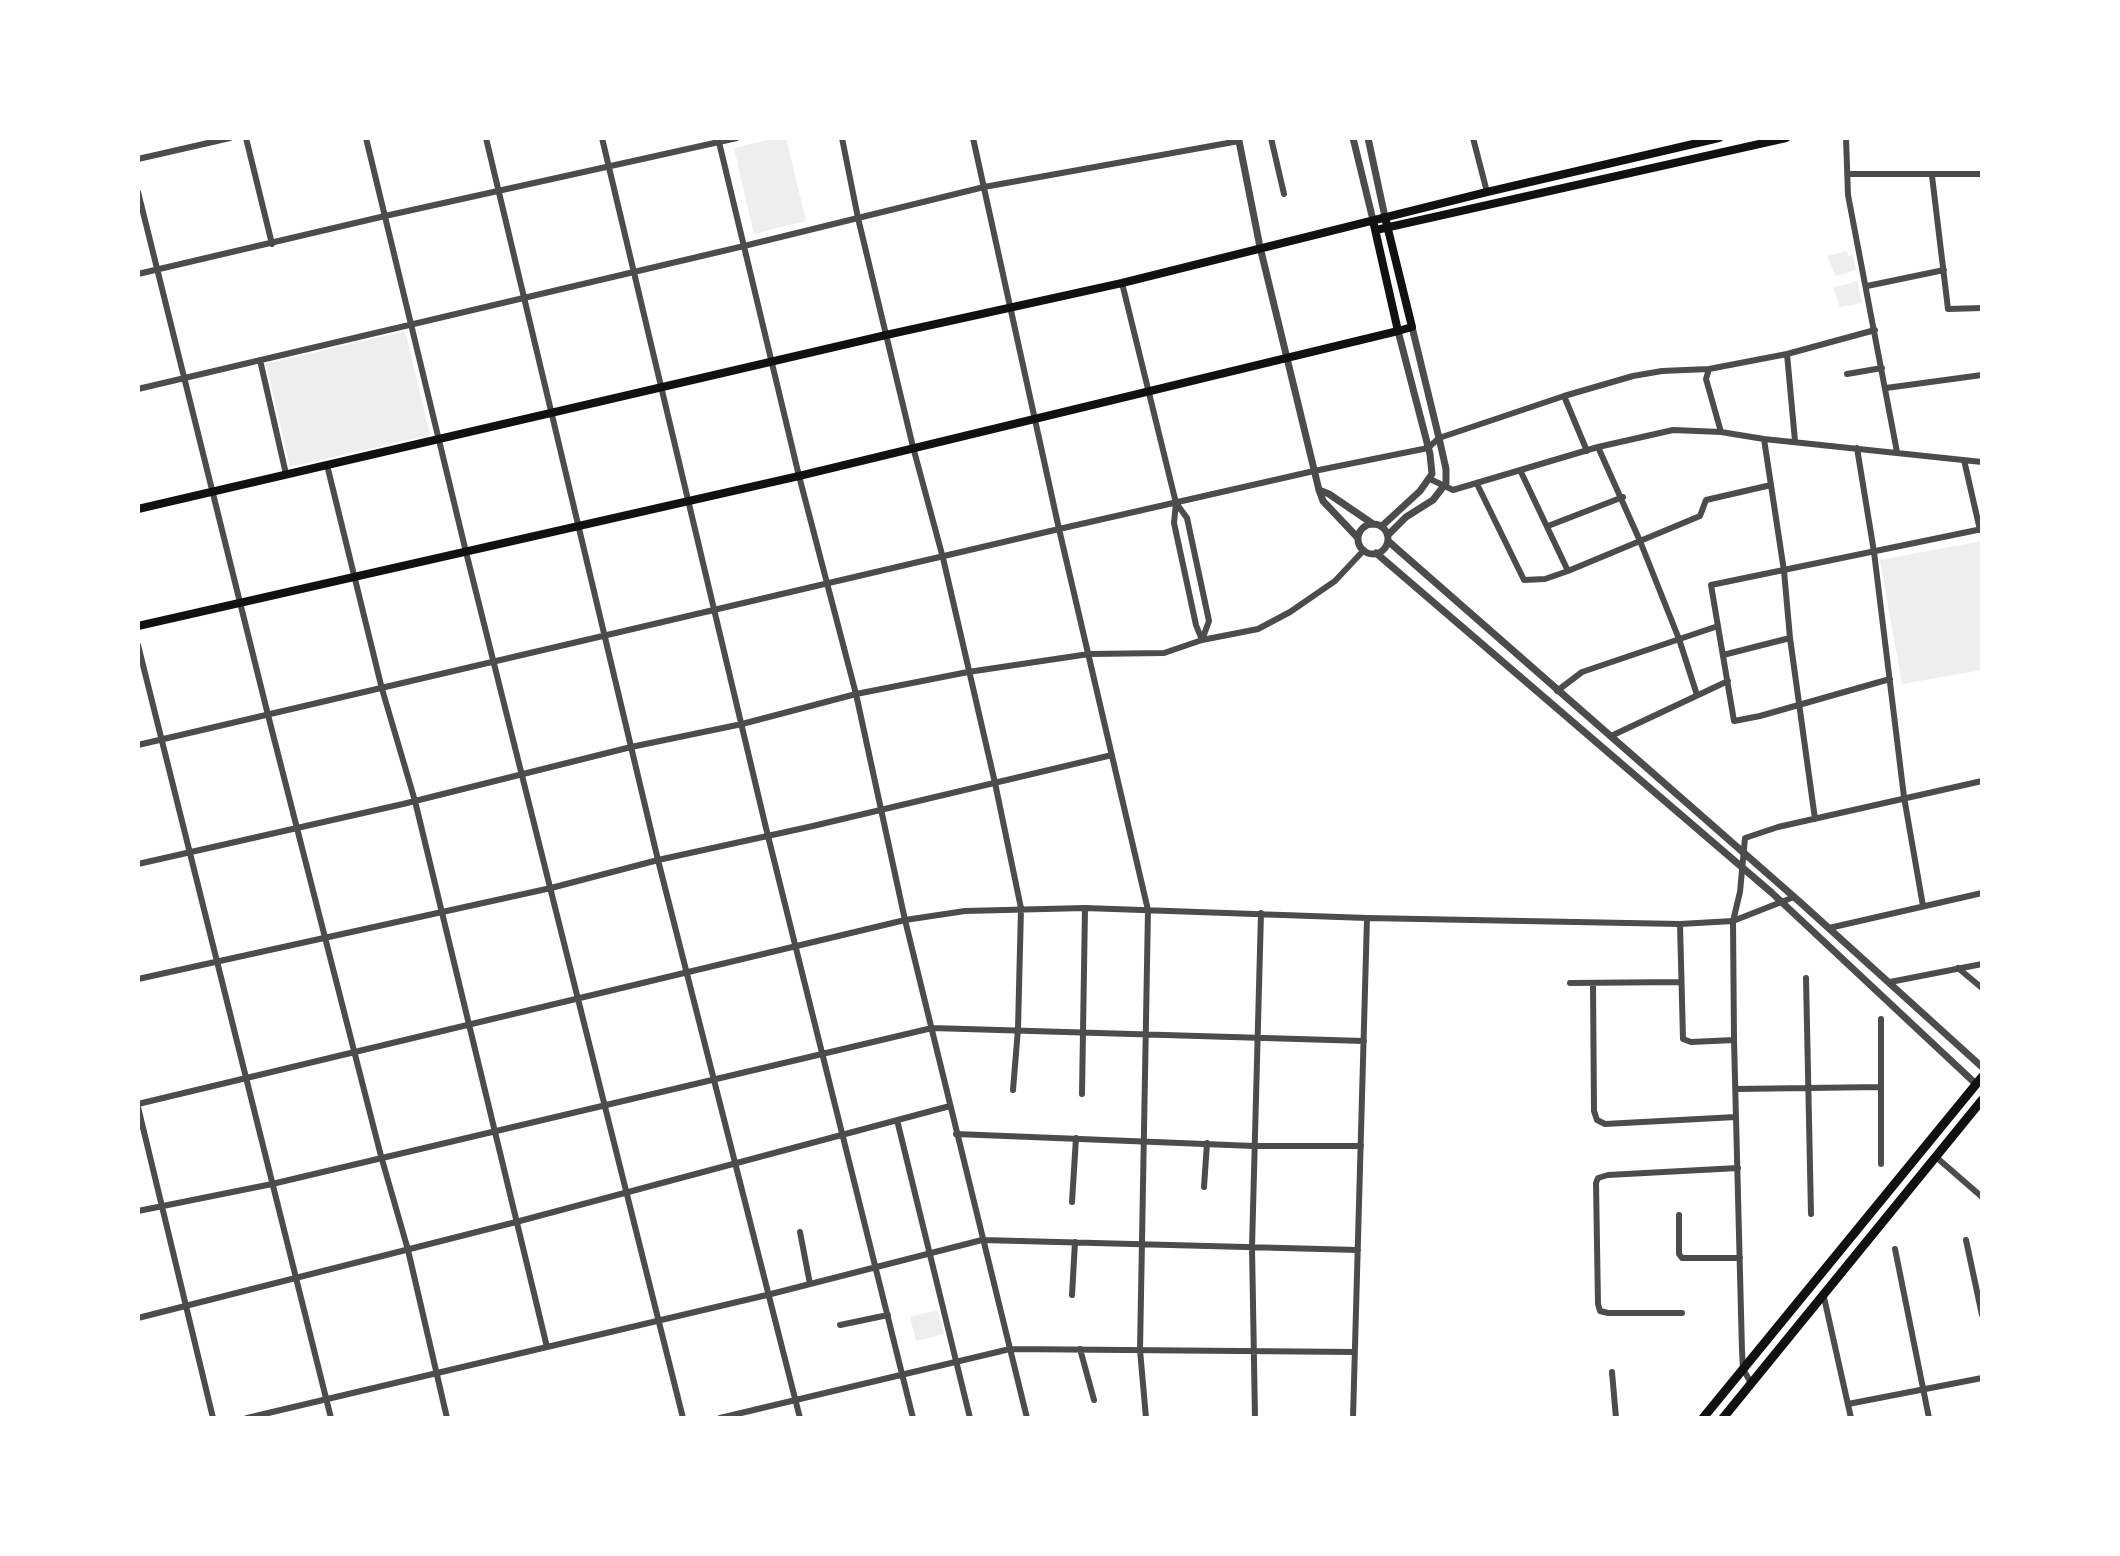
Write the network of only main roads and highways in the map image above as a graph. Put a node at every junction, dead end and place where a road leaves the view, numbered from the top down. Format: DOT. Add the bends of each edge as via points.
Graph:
graph roads {
  1 [pos="1719,138"];
  2 [pos="1786,138"];
  3 [pos="1373,220"];
  4 [pos="1386,222"];
  5 [pos="1376,230"];
  6 [pos="1398,331"];
  7 [pos="138,509"];
  8 [pos="138,626"];
  9 [pos="1980,1083"];
  10 [pos="1982,1100"];
  11 [pos="1703,1418"];
  12 [pos="1723,1418"];
  1 -- 4 [label="main road" via="1487,192"];
  2 -- 4 [label="main road"];
  3 -- 4 [label="main road"];
  3 -- 5 [label="main road"];
  3 -- 7 [label="main road" via="1122,283"];
  4 -- 5 [label="main road"];
  4 -- 6 [label="main road" via="1412,327"];
  5 -- 6 [label="main road"];
  6 -- 8 [label="main road" via="799,476"];
  9 -- 11 [label="main road"];
  10 -- 12 [label="main road"];
}
